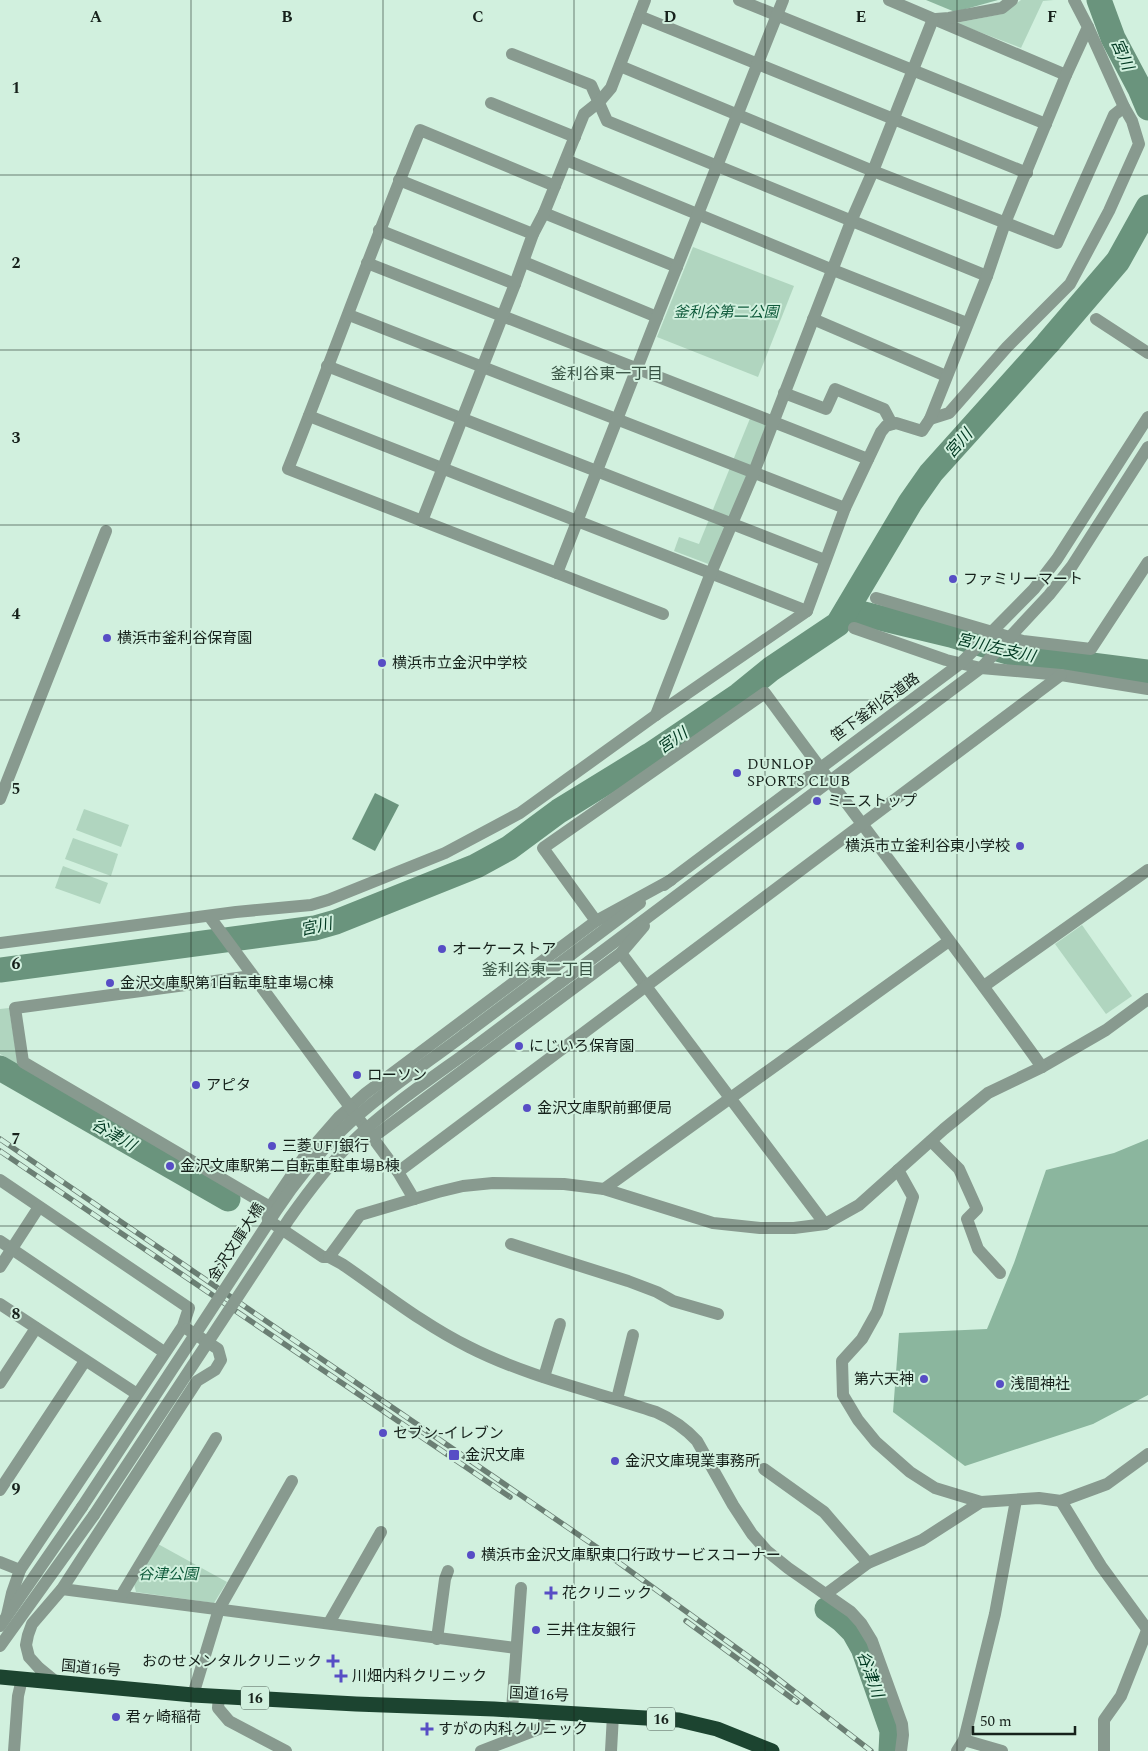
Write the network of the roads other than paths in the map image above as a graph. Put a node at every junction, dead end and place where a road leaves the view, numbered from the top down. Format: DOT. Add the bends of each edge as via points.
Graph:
graph roads {
  1 [pos="645,0"];
  2 [pos="739,0"];
  3 [pos="783,0"];
  4 [pos="889,0"];
  5 [pos="1012,0"];
  6 [pos="1074,0"];
  7 [pos="639,16"];
  8 [pos="776,16"];
  9 [pos="934,19"];
  10 [pos="1088,27"];
  11 [pos="512,54"];
  12 [pos="758,64"];
  13 [pos="620,66"];
  14 [pos="912,70"];
  15 [pos="1066,75"];
  16 [pos="599,102"];
  17 [pos="491,103"];
  18 [pos="1124,106"];
  19 [pos="738,115"];
  20 [pos="892,119"];
  21 [pos="1046,124"];
  22 [pos="575,136"];
  23 [pos="566,160"];
  24 [pos="717,166"];
  25 [pos="873,171"];
  26 [pos="1027,174"];
  27 [pos="399,180"];
  28 [pos="555,186"];
  29 [pos="544,213"];
  30 [pos="697,215"];
  31 [pos="852,219"];
  32 [pos="1006,223"];
  33 [pos="379,230"];
  34 [pos="533,234"];
  35 [pos="524,262"];
  36 [pos="367,263"];
  37 [pos="677,267"];
  38 [pos="833,270"];
  39 [pos="987,276"];
  40 [pos="516,284"];
  41 [pos="348,315"];
  42 [pos="502,317"];
  43 [pos="657,317"];
  44 [pos="813,319"];
  45 [pos="1096,320"];
  46 [pos="967,323"];
  47 [pos="1148,353"];
  48 [pos="327,366"];
  49 [pos="482,368"];
  50 [pos="637,368"];
  51 [pos="946,376"];
  52 [pos="784,393"];
  53 [pos="310,416"];
  54 [pos="1148,417"];
  55 [pos="461,418"];
  56 [pos="930,419"];
  57 [pos="618,420"];
  58 [pos="773,421"];
  59 [pos="892,424"];
  60 [pos="1148,447"];
  61 [pos="868,459"];
  62 [pos="443,468"];
  63 [pos="598,470"];
  64 [pos="754,472"];
  65 [pos="845,508"];
  66 [pos="422,521"];
  67 [pos="578,521"];
  68 [pos="732,523"];
  69 [pos="106,531"];
  70 [pos="825,560"];
  71 [pos="1148,562"];
  72 [pos="558,572"];
  73 [pos="711,573"];
  74 [pos="876,598"];
  75 [pos="807,611"];
  76 [pos="663,614"];
  77 [pos="854,628"];
  78 [pos="993,632"];
  79 [pos="1011,637"];
  80 [pos="961,663"];
  81 [pos="981,668"];
  82 [pos="1061,675"];
  83 [pos="1148,689"];
  84 [pos="656,715"];
  85 [pos="820,767"];
  86 [pos="829,780"];
  87 [pos="0,799"];
  88 [pos="862,824"];
  89 [pos="1148,870"];
  90 [pos="671,880"];
  91 [pos="662,906"];
  92 [pos="209,916"];
  93 [pos="596,921"];
  94 [pos="949,941"];
  95 [pos="0,943"];
  96 [pos="621,953"];
  97 [pos="252,976"];
  98 [pos="984,986"];
  99 [pos="646,987"];
  100 [pos="1148,999"];
  101 [pos="464,1035"];
  102 [pos="473,1048"];
  103 [pos="1042,1067"];
  104 [pos="729,1098"];
  105 [pos="349,1107"];
  106 [pos="372,1138"];
  107 [pos="931,1141"];
  108 [pos="898,1170"];
  109 [pos="398,1172"];
  110 [pos="0,1180"];
  111 [pos="604,1189"];
  112 [pos="414,1199"];
  113 [pos="270,1206"];
  114 [pos="39,1207"];
  115 [pos="826,1224"];
  116 [pos="0,1241"];
  117 [pos="511,1244"];
  118 [pos="12,1249"];
  119 [pos="329,1257"];
  120 [pos="0,1267"];
  121 [pos="1000,1273"];
  122 [pos="0,1304"];
  123 [pos="718,1314"];
  124 [pos="560,1324"];
  125 [pos="183,1326"];
  126 [pos="36,1328"];
  127 [pos="633,1335"];
  128 [pos="164,1352"];
  129 [pos="85,1361"];
  130 [pos="544,1377"];
  131 [pos="0,1383"];
  132 [pos="137,1394"];
  133 [pos="617,1399"];
  134 [pos="216,1438"];
  135 [pos="1148,1454"];
  136 [pos="764,1468"];
  137 [pos="292,1481"];
  138 [pos="0,1490"];
  139 [pos="1016,1500"];
  140 [pos="1061,1501"];
  141 [pos="981,1502"];
  142 [pos="381,1532"];
  143 [pos="0,1562"];
  144 [pos="868,1563"];
  145 [pos="20,1570"];
  146 [pos="448,1571"];
  147 [pos="521,1588"];
  148 [pos="62,1589"];
  149 [pos="826,1594"];
  150 [pos="121,1596"];
  151 [pos="219,1609"];
  152 [pos="3,1621"];
  153 [pos="329,1622"];
  154 [pos="1148,1628"];
  155 [pos="437,1639"];
  156 [pos="0,1646"];
  157 [pos="516,1648"];
  158 [pos="0,1677"];
  159 [pos="22,1679"];
  160 [pos="56,1682"];
  161 [pos="193,1695"];
  162 [pos="219,1696"];
  163 [pos="512,1710"];
  164 [pos="545,1712"];
  165 [pos="613,1715"];
  166 [pos="961,1745"];
  167 [pos="14,1751"];
  168 [pos="286,1751"];
  169 [pos="481,1751"];
  170 [pos="611,1751"];
  171 [pos="772,1751"];
  172 [pos="901,1751"];
  173 [pos="1002,1751"];
  174 [pos="1104,1751"];
  1 -- 7 [label="street"];
  2 -- 8 [label="street"];
  3 -- 8 [label="street"];
  4 -- 9 [label="street"];
  5 -- 9 [label="street" via="1002,8"];
  6 -- 10 [label="street"];
  7 -- 12 [label="street"];
  7 -- 13 [label="street"];
  8 -- 12 [label="street"];
  8 -- 14 [label="street"];
  9 -- 14 [label="street"];
  9 -- 15 [label="street"];
  10 -- 15 [label="street"];
  10 -- 18 [label="street"];
  11 -- 16 [label="street" via="591,85"];
  12 -- 19 [label="street"];
  12 -- 20 [label="street"];
  13 -- 16 [label="street" via="611,88"];
  13 -- 19 [label="street"];
  14 -- 20 [label="street"];
  14 -- 21 [label="street"];
  15 -- 21 [label="street"];
  16 -- 22 [label="street" via="584,114"];
  16 -- 24 [label="street" via="608,121"];
  17 -- 22 [label="street"];
  18 -- 32 [label="street" via="1114,115 1058,243"];
  18 -- 56 [label="street" via="1139,144 1109,211 1070,284 1007,347 949,413"];
  19 -- 24 [label="street"];
  19 -- 25 [label="street"];
  20 -- 25 [label="street"];
  20 -- 26 [label="street"];
  21 -- 26 [label="street"];
  22 -- 23 [label="street"];
  23 -- 28 [label="street"];
  23 -- 30 [label="street"];
  24 -- 30 [label="street"];
  24 -- 31 [label="street"];
  25 -- 31 [label="street"];
  25 -- 32 [label="street"];
  26 -- 32 [label="street"];
  27 -- 28 [label="street" via="420,130"];
  27 -- 33 [label="street"];
  27 -- 34 [label="street"];
  28 -- 29 [label="street"];
  29 -- 34 [label="street"];
  29 -- 37 [label="street"];
  30 -- 37 [label="street"];
  30 -- 38 [label="street"];
  31 -- 38 [label="street"];
  31 -- 39 [label="street"];
  32 -- 39 [label="street"];
  33 -- 36 [label="street"];
  33 -- 40 [label="street"];
  34 -- 35 [label="street"];
  35 -- 40 [label="street"];
  35 -- 43 [label="street"];
  36 -- 41 [label="street"];
  36 -- 42 [label="street"];
  37 -- 43 [label="street"];
  38 -- 44 [label="street"];
  38 -- 46 [label="street"];
  39 -- 46 [label="street"];
  40 -- 42 [label="street"];
  41 -- 48 [label="street"];
  41 -- 49 [label="street"];
  42 -- 49 [label="street"];
  42 -- 50 [label="street"];
  43 -- 50 [label="street"];
  44 -- 51 [label="street"];
  44 -- 52 [label="street"];
  45 -- 47 [label="street"];
  46 -- 51 [label="street"];
  48 -- 53 [label="street"];
  48 -- 55 [label="street"];
  49 -- 55 [label="street"];
  49 -- 57 [label="street"];
  50 -- 57 [label="street"];
  50 -- 58 [label="street"];
  51 -- 56 [label="street"];
  52 -- 58 [label="street"];
  52 -- 59 [label="street" via="826,409 835,389 884,409"];
  53 -- 62 [label="street"];
  53 -- 66 [label="street" via="288,469"];
  54 -- 78 [label="street, 笹下釜利谷道路" via="1057,559"];
  55 -- 62 [label="street"];
  55 -- 63 [label="street"];
  56 -- 59 [label="street" via="922,431"];
  57 -- 63 [label="street"];
  57 -- 64 [label="street"];
  58 -- 61 [label="street"];
  58 -- 64 [label="street"];
  59 -- 61 [label="street" via="881,432"];
  60 -- 79 [label="street, 笹下釜利谷道路" via="1072,566"];
  61 -- 65 [label="street"];
  62 -- 66 [label="street"];
  62 -- 67 [label="street"];
  63 -- 67 [label="street"];
  63 -- 68 [label="street"];
  64 -- 65 [label="street"];
  64 -- 68 [label="street"];
  65 -- 70 [label="street"];
  66 -- 72 [label="street"];
  67 -- 72 [label="street"];
  67 -- 73 [label="street"];
  68 -- 70 [label="street"];
  68 -- 73 [label="street"];
  69 -- 87 [label="street"];
  70 -- 75 [label="street"];
  71 -- 79 [label="street" via="1091,649"];
  72 -- 76 [label="street"];
  73 -- 75 [label="street"];
  73 -- 84 [label="street"];
  74 -- 78 [label="street"];
  75 -- 84 [label="street"];
  77 -- 80 [label="street"];
  78 -- 79 [label="street"];
  78 -- 80 [label="street, 笹下釜利谷道路"];
  79 -- 81 [label="street, 笹下釜利谷道路"];
  80 -- 81 [label="street"];
  80 -- 85 [label="street, 笹下釜利谷道路"];
  81 -- 82 [label="street"];
  81 -- 86 [label="street, 笹下釜利谷道路"];
  82 -- 83 [label="street"];
  82 -- 88 [label="street"];
  84 -- 92 [label="street" via="520,813 445,853 328,900"];
  85 -- 86 [label="street"];
  85 -- 90 [label="street, 笹下釜利谷道路"];
  85 -- 93 [label="street" via="765,693 543,848"];
  86 -- 88 [label="street"];
  86 -- 91 [label="street, 笹下釜利谷道路"];
  88 -- 94 [label="street"];
  88 -- 99 [label="street"];
  89 -- 98 [label="street"];
  90 -- 93 [label="street"];
  90 -- 101 [label="street, 笹下釜利谷道路"];
  91 -- 96 [label="street"];
  91 -- 102 [label="street, 笹下釜利谷道路"];
  92 -- 95 [label="street"];
  92 -- 97 [label="street"];
  93 -- 105 [label="street"];
  94 -- 98 [label="street"];
  94 -- 104 [label="street"];
  96 -- 99 [label="street"];
  96 -- 106 [label="street"];
  97 -- 105 [label="street"];
  97 -- 113 [label="street" via="15,1008 23,1062"];
  98 -- 103 [label="street"];
  99 -- 104 [label="street"];
  99 -- 109 [label="street"];
  100 -- 103 [label="street" via="1106,1030"];
  101 -- 152 [label="street, 金沢文庫大橋, bridge" via="361,1114 306,1168"];
  102 -- 156 [label="street, 金沢文庫大橋, bridge" via="370,1126 318,1178 94,1515"];
  103 -- 107 [label="street" via="988,1093"];
  104 -- 111 [label="street"];
  104 -- 115 [label="street"];
  105 -- 106 [label="street"];
  105 -- 113 [label="street" via="304,1157"];
  106 -- 109 [label="street"];
  107 -- 108 [label="street"];
  107 -- 121 [label="street" via="959,1169 977,1209 967,1219 978,1249"];
  108 -- 115 [label="street" via="859,1204"];
  108 -- 141 [label="street" via="913,1198 877,1312 862,1339 842,1362 843,1395 876,1442 910,1472 934,1488"];
  109 -- 112 [label="street"];
  110 -- 114 [label="street"];
  111 -- 112 [label="street" via="564,1184 492,1183 463,1186"];
  111 -- 115 [label="street" via="713,1223 760,1228"];
  112 -- 119 [label="street" via="360,1215"];
  113 -- 119 [label="street" via="268,1220 322,1257"];
  114 -- 118 [label="street"];
  114 -- 125 [label="street" via="189,1308"];
  116 -- 118 [label="street"];
  117 -- 123 [label="street"];
  118 -- 120 [label="street"];
  118 -- 128 [label="street"];
  119 -- 130 [label="street" via="452,1338"];
  122 -- 126 [label="street"];
  124 -- 130 [label="street"];
  125 -- 128 [label="street"];
  125 -- 148 [label="street" via="218,1349 221,1360 215,1370 197,1381"];
  126 -- 129 [label="street"];
  126 -- 131 [label="street"];
  127 -- 133 [label="street"];
  128 -- 132 [label="street"];
  129 -- 132 [label="street"];
  129 -- 138 [label="street"];
  130 -- 133 [label="street"];
  132 -- 145 [label="street"];
  133 -- 149 [label="street" via="670,1418 688,1432 697,1441 752,1534 767,1551"];
  134 -- 150 [label="street"];
  135 -- 140 [label="street" via="1107,1484"];
  136 -- 144 [label="street" via="824,1512"];
  137 -- 151 [label="street"];
  139 -- 140 [label="street" via="1039,1498"];
  139 -- 141 [label="street"];
  139 -- 166 [label="street" via="995,1614"];
  140 -- 154 [label="street" via="1101,1566"];
  141 -- 144 [label="street" via="922,1540"];
  142 -- 153 [label="street"];
  143 -- 145 [label="street"];
  144 -- 149 [label="street"];
  145 -- 152 [label="street"];
  146 -- 155 [label="street"];
  147 -- 157 [label="street"];
  148 -- 150 [label="street"];
  148 -- 160 [label="street" via="32,1624 26,1645 30,1657"];
  149 -- 172 [label="street" via="851,1612 872,1641 902,1724"];
  150 -- 151 [label="street"];
  151 -- 153 [label="street"];
  151 -- 161 [label="street"];
  153 -- 155 [label="street"];
  154 -- 174 [label="street" via="1120,1696 1104,1720"];
  155 -- 157 [label="street"];
  157 -- 163 [label="street"];
  158 -- 159 [label="highway, 国道16号 / 16"];
  159 -- 160 [label="highway, 国道16号 / 16"];
  159 -- 167 [label="street"];
  160 -- 161 [label="highway, 国道16号 / 16"];
  161 -- 162 [label="highway, 国道16号 / 16"];
  162 -- 163 [label="highway, 国道16号 / 16"];
  162 -- 168 [label="street" via="218,1708 229,1720"];
  163 -- 164 [label="highway, 国道16号 / 16"];
  164 -- 165 [label="highway, 国道16号 / 16"];
  164 -- 169 [label="street" via="544,1724 539,1729"];
  165 -- 170 [label="street"];
  165 -- 171 [label="highway, 国道16号 / 16" via="697,1723"];
  166 -- 173 [label="street"];
}
